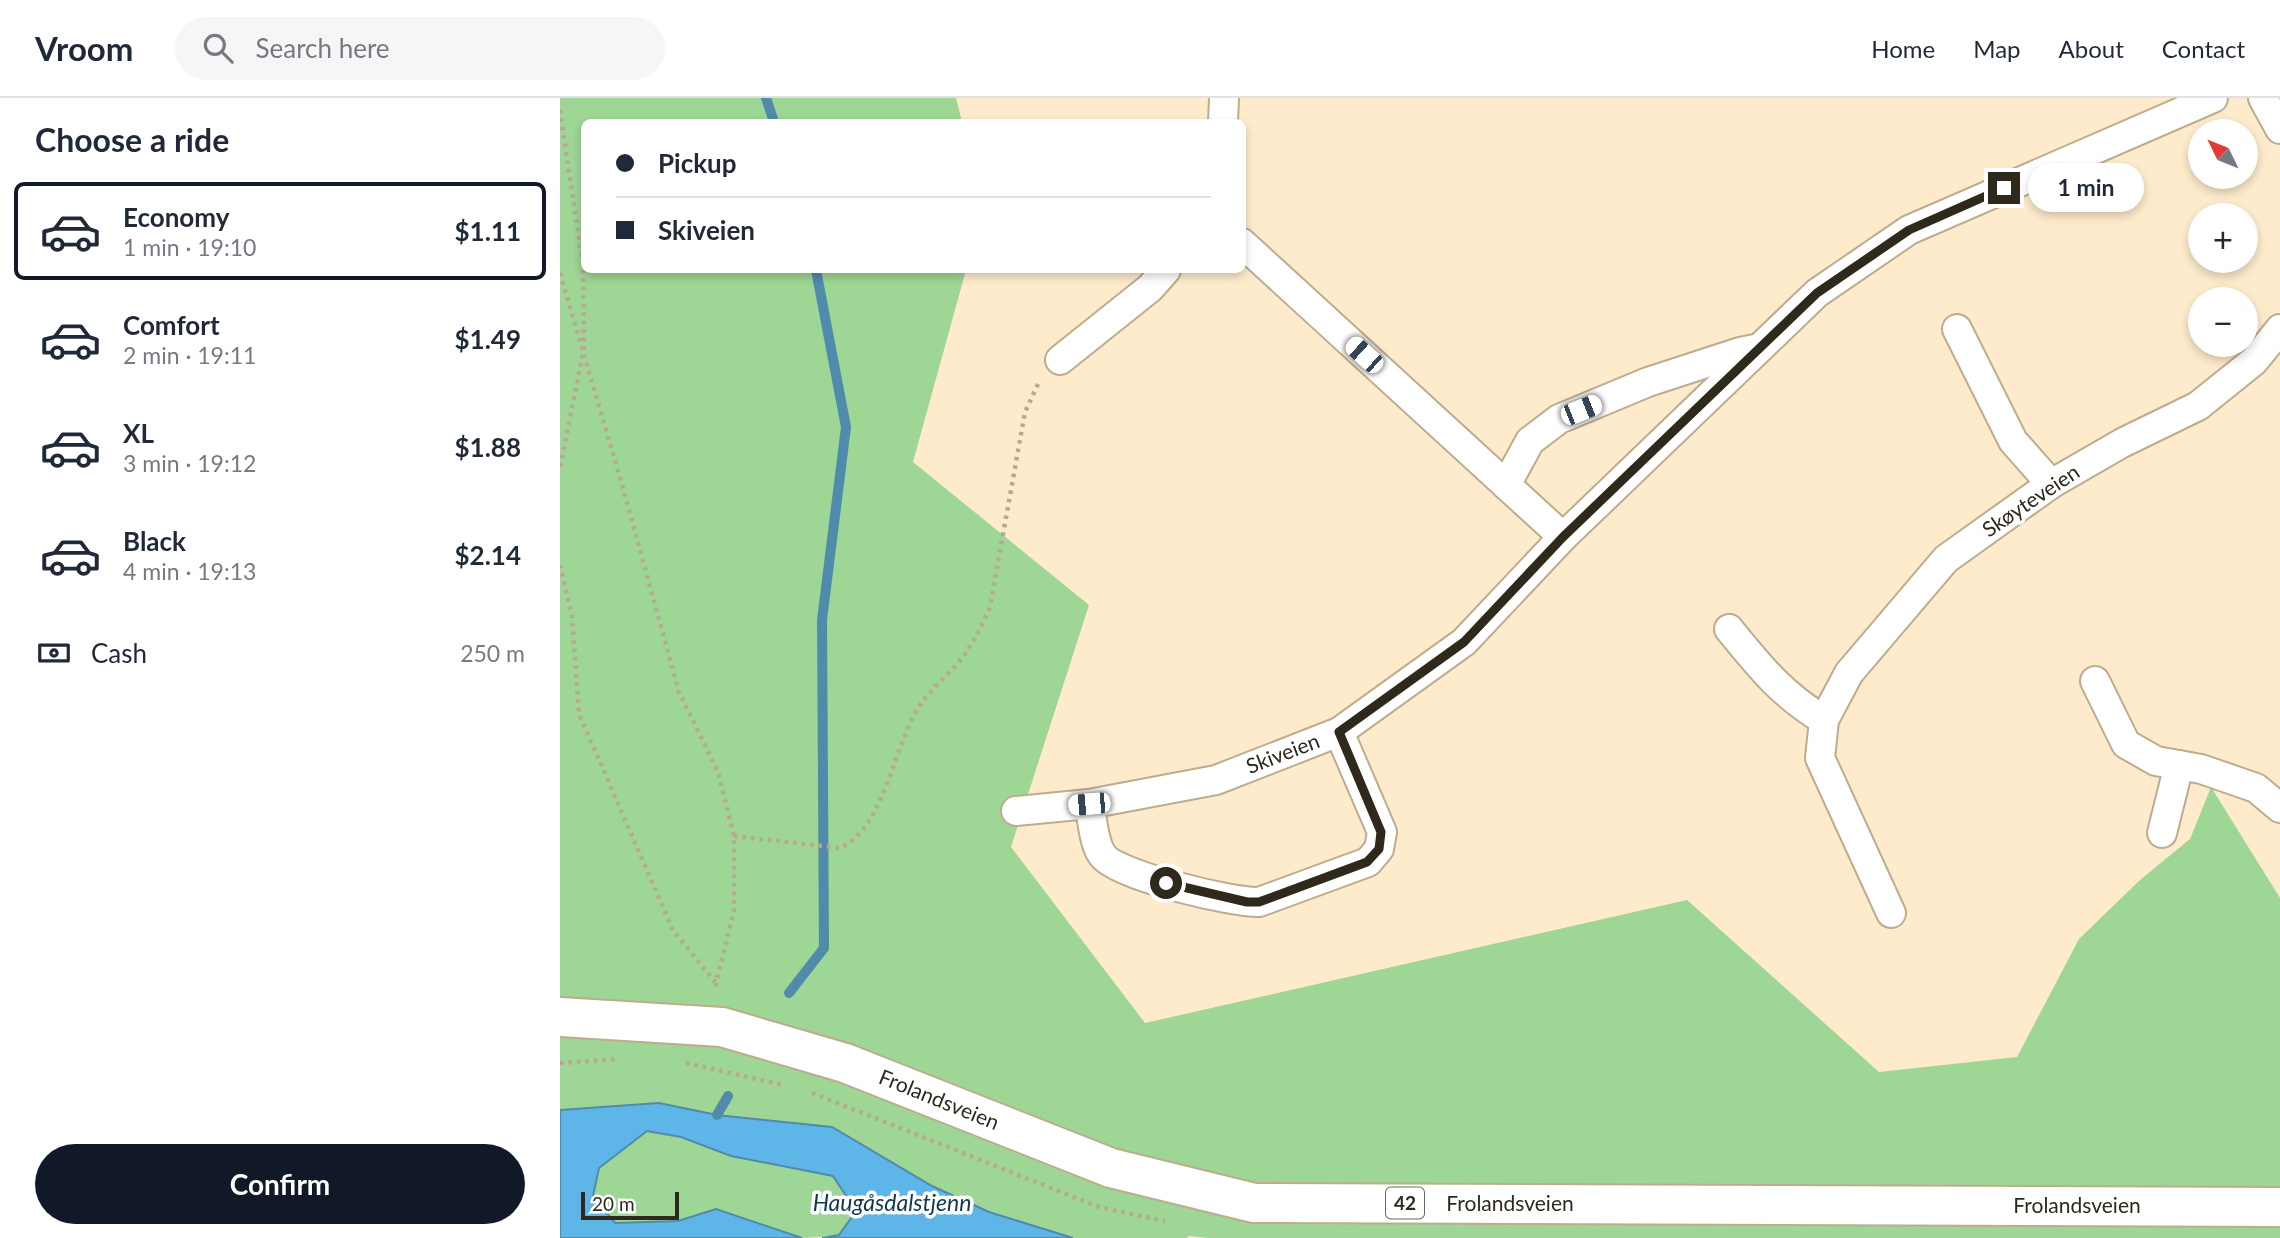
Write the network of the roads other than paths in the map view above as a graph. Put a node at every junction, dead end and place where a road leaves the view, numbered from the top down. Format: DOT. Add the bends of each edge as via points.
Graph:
graph roads {
  1 [pos="1224,98"];
  2 [pos="2213,98"];
  3 [pos="2263,98"];
  4 [pos="1223,119"];
  5 [pos="2280,129"];
  6 [pos="1246,247"];
  7 [pos="1163,273"];
  8 [pos="1957,329"];
  9 [pos="2280,329"];
  10 [pos="1758,349"];
  11 [pos="1060,360"];
  12 [pos="2051,484"];
  13 [pos="1506,485"];
  14 [pos="1563,537"];
  15 [pos="1729,629"];
  16 [pos="2095,681"];
  17 [pos="1824,720"];
  18 [pos="1339,732"];
  19 [pos="2179,765"];
  20 [pos="1089,804"];
  21 [pos="2280,808"];
  22 [pos="1016,811"];
  23 [pos="2162,833"];
  24 [pos="1891,913"];
  25 [pos="560,1017"];
  26 [pos="2280,1207"];
  1 -- 4 [label="street"];
  2 -- 10 [label="street, Skiveien" via="1909,230 1817,293"];
  3 -- 5 [label="street"];
  6 -- 13 [label="street"];
  7 -- 11 [label="street"];
  8 -- 12 [label="street" via="2013,441"];
  9 -- 12 [label="street, Skøyteveien" via="2254,361 2198,406"];
  10 -- 13 [label="street" via="1648,382 1559,419 1530,441"];
  10 -- 14 [label="street, Skiveien"];
  12 -- 17 [label="street, Skøyteveien" via="1946,559 1849,673"];
  13 -- 14 [label="street"];
  14 -- 18 [label="street, Skiveien" via="1464,642"];
  15 -- 17 [label="street" via="1765,673 1800,706"];
  16 -- 19 [label="street" via="2126,744 2156,761"];
  17 -- 24 [label="street, Skøyteveien" via="1820,758"];
  18 -- 20 [label="street, Skiveien" via="1216,780"];
  18 -- 20 [label="street" via="1381,832 1379,849 1367,862 1259,902 1185,889 1105,859 1098,848"];
  19 -- 21 [label="street" via="2256,788"];
  19 -- 23 [label="street"];
  20 -- 22 [label="street, Skiveien"];
  25 -- 26 [label="main road, Frolandsveien / 42" via="722,1027 845,1063 1111,1168 1254,1203"];
}
